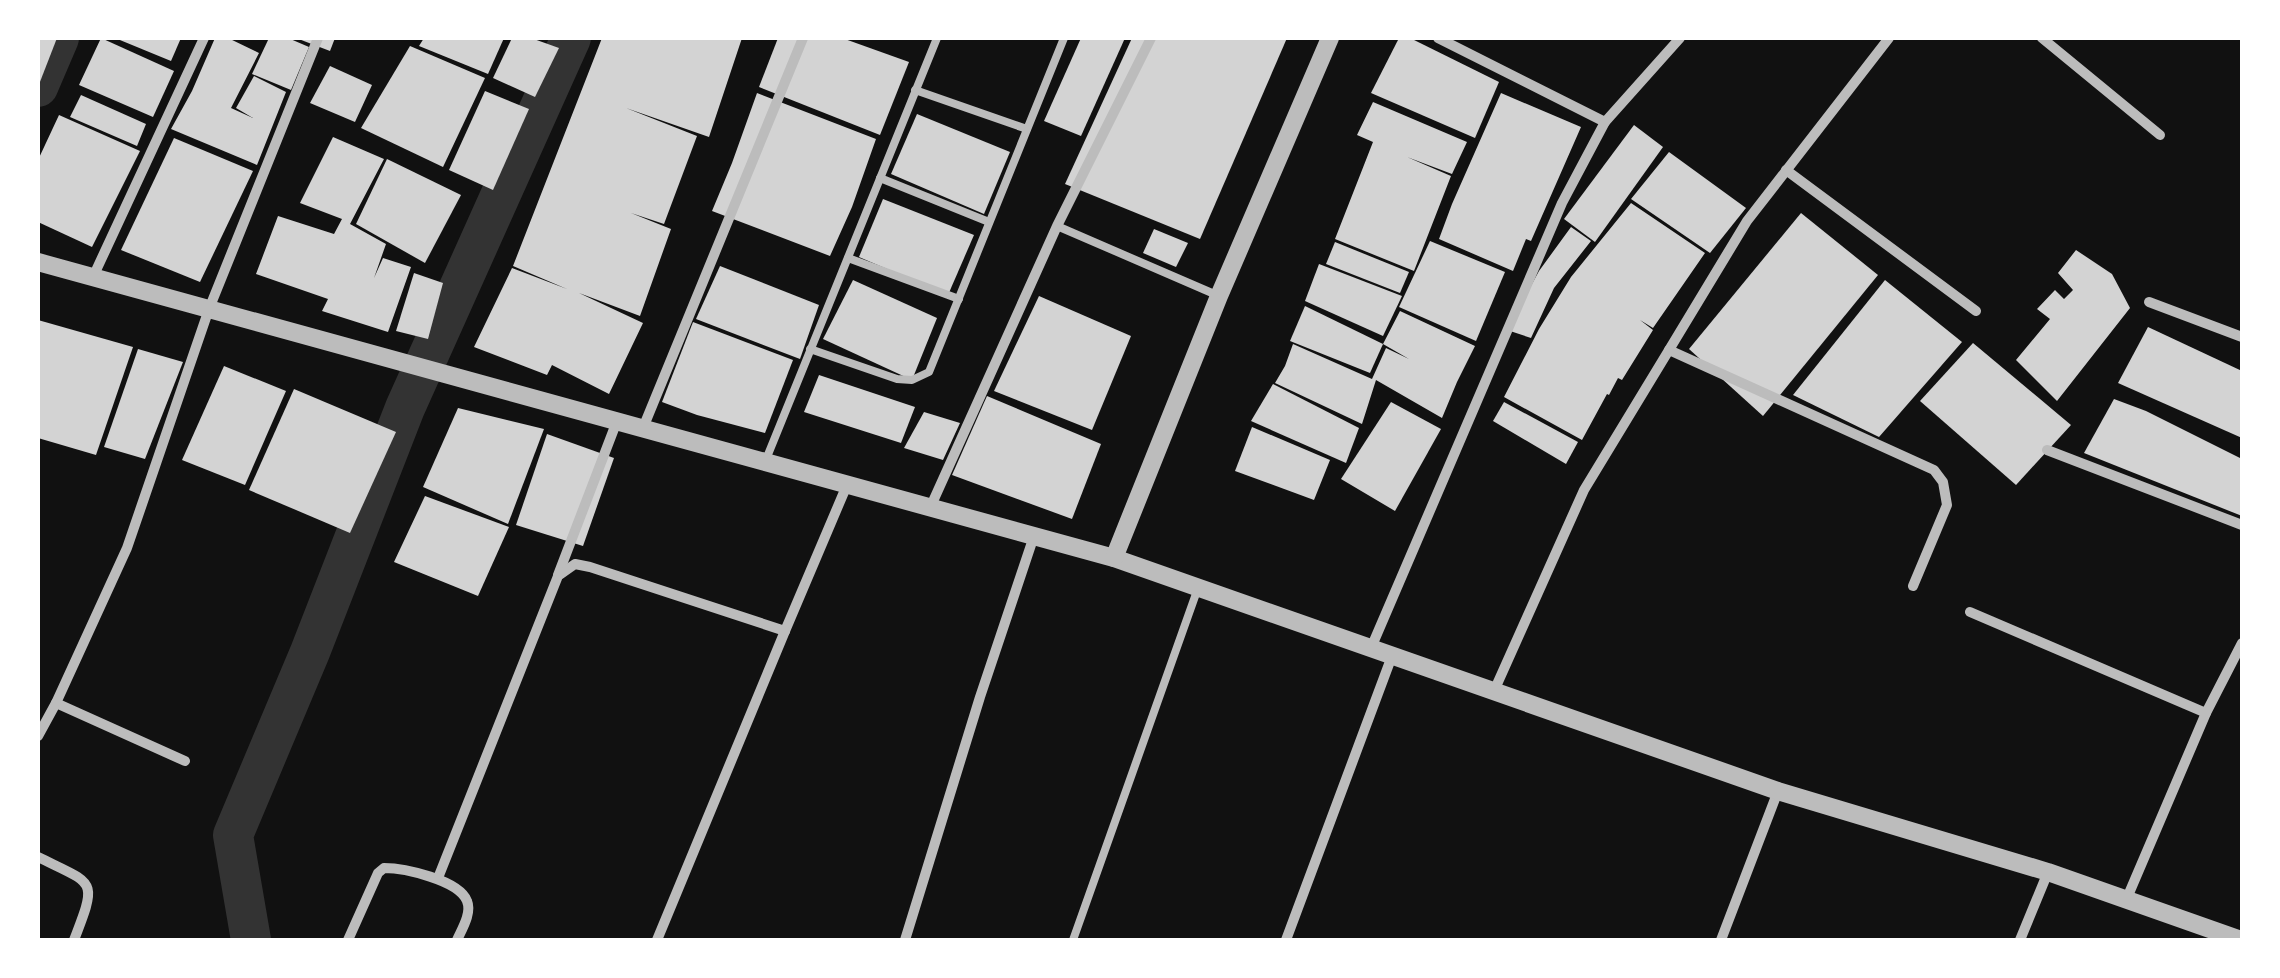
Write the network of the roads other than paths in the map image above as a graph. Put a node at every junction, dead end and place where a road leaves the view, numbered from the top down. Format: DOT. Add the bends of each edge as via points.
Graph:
graph roads {
  1 [pos="204,38"];
  2 [pos="318,38"];
  3 [pos="803,38"];
  4 [pos="936,38"];
  5 [pos="1064,38"];
  6 [pos="1152,38"];
  7 [pos="1330,38"];
  8 [pos="1438,38"];
  9 [pos="1680,38"];
  10 [pos="1889,38"];
  11 [pos="2042,38"];
  12 [pos="915,90"];
  13 [pos="1605,122"];
  14 [pos="1027,129"];
  15 [pos="2160,134"];
  16 [pos="1786,170"];
  17 [pos="880,178"];
  18 [pos="989,222"];
  19 [pos="1057,226"];
  20 [pos="848,258"];
  21 [pos="38,262"];
  22 [pos="93,277"];
  23 [pos="1218,296"];
  24 [pos="958,299"];
  25 [pos="2149,302"];
  26 [pos="209,309"];
  27 [pos="1976,311"];
  28 [pos="2242,337"];
  29 [pos="810,349"];
  30 [pos="1669,350"];
  31 [pos="617,421"];
  32 [pos="642,428"];
  33 [pos="2047,450"];
  34 [pos="765,462"];
  35 [pos="847,485"];
  36 [pos="930,508"];
  37 [pos="2242,525"];
  38 [pos="1034,536"];
  39 [pos="1114,558"];
  40 [pos="558,576"];
  41 [pos="1912,586"];
  42 [pos="1198,588"];
  43 [pos="1970,612"];
  44 [pos="785,631"];
  45 [pos="2242,643"];
  46 [pos="1371,648"];
  47 [pos="1392,656"];
  48 [pos="1494,691"];
  49 [pos="56,703"];
  50 [pos="2206,713"];
  51 [pos="38,736"];
  52 [pos="185,761"];
  53 [pos="1778,791"];
  54 [pos="38,857"];
  55 [pos="2048,872"];
  56 [pos="438,878"];
  57 [pos="2127,898"];
  58 [pos="74,940"];
  59 [pos="348,940"];
  60 [pos="457,940"];
  61 [pos="657,940"];
  62 [pos="905,940"];
  63 [pos="1073,940"];
  64 [pos="1286,940"];
  65 [pos="1721,940"];
  66 [pos="2020,940"];
  67 [pos="2241,940"];
  1 -- 22 [label="street"];
  2 -- 26 [label="street"];
  3 -- 32 [label="street"];
  4 -- 12 [label="lane"];
  5 -- 14 [label="lane"];
  6 -- 19 [label="street"];
  7 -- 23 [label="street"];
  8 -- 13 [label="street"];
  9 -- 13 [label="street"];
  10 -- 16 [label="street"];
  11 -- 15 [label="street"];
  12 -- 14 [label="lane"];
  12 -- 17 [label="lane"];
  13 -- 46 [label="street" via="1562,203"];
  14 -- 18 [label="lane"];
  16 -- 27 [label="street"];
  16 -- 30 [label="street"];
  17 -- 18 [label="lane"];
  17 -- 20 [label="lane"];
  18 -- 24 [label="lane"];
  19 -- 23 [label="lane"];
  19 -- 36 [label="street"];
  20 -- 24 [label="lane"];
  20 -- 29 [label="lane"];
  21 -- 22 [label="street"];
  22 -- 26 [label="street"];
  23 -- 39 [label="street"];
  24 -- 29 [label="lane" via="929,372 912,380"];
  25 -- 28 [label="street"];
  26 -- 31 [label="street"];
  26 -- 49 [label="street" via="127,548"];
  29 -- 34 [label="lane"];
  30 -- 41 [label="street" via="1934,470 1948,505"];
  30 -- 48 [label="street" via="1584,490"];
  31 -- 32 [label="street"];
  31 -- 40 [label="street"];
  32 -- 34 [label="street"];
  33 -- 37 [label="street"];
  34 -- 35 [label="street"];
  35 -- 36 [label="street"];
  35 -- 44 [label="street"];
  36 -- 38 [label="street"];
  38 -- 39 [label="street"];
  38 -- 62 [label="street"];
  39 -- 42 [label="street"];
  40 -- 44 [label="street" via="574,564 590,567"];
  40 -- 56 [label="street"];
  42 -- 46 [label="street"];
  42 -- 63 [label="lane"];
  43 -- 50 [label="street"];
  44 -- 61 [label="street"];
  45 -- 50 [label="street"];
  46 -- 47 [label="street"];
  47 -- 48 [label="street"];
  47 -- 64 [label="street"];
  48 -- 53 [label="street"];
  49 -- 51 [label="street"];
  49 -- 52 [label="street"];
  50 -- 57 [label="street"];
  53 -- 55 [label="street"];
  53 -- 65 [label="street"];
  54 -- 58 [label="street" via="90,889"];
  55 -- 57 [label="street"];
  55 -- 66 [label="street"];
  56 -- 59 [label="street" via="384,868"];
  56 -- 60 [label="street" via="468,903"];
  57 -- 67 [label="street"];
}
